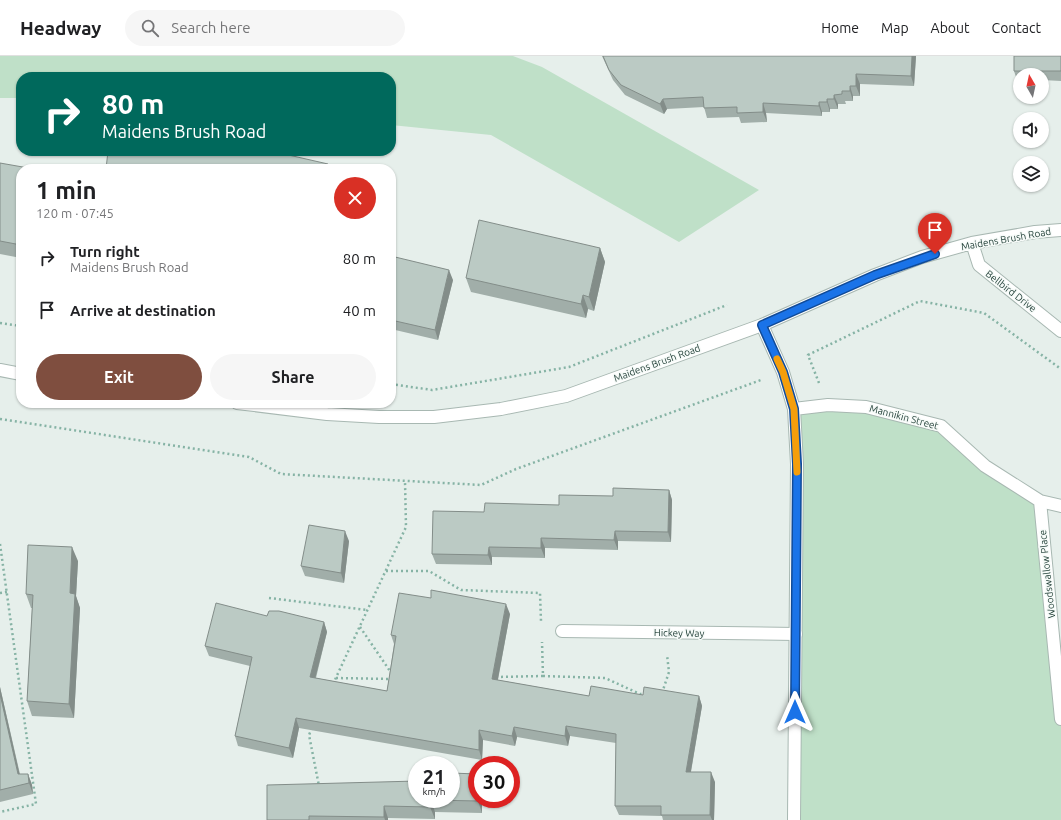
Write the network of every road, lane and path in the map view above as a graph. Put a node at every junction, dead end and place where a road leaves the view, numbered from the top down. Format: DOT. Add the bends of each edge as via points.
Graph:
graph roads {
  1 [pos="1061,230"];
  2 [pos="972,243"];
  3 [pos="727,305"];
  4 [pos="0,323"];
  5 [pos="16,325"];
  6 [pos="762,325"];
  7 [pos="1061,331"];
  8 [pos="1061,369"];
  9 [pos="0,370"];
  10 [pos="783,372"];
  11 [pos="16,373"];
  12 [pos="396,385"];
  13 [pos="828,405"];
  14 [pos="278,408"];
  15 [pos="794,409"];
  16 [pos="0,419"];
  17 [pos="405,481"];
  18 [pos="1040,501"];
  19 [pos="1061,506"];
  20 [pos="0,544"];
  21 [pos="386,570"];
  22 [pos="7,592"];
  23 [pos="0,593"];
  24 [pos="269,598"];
  25 [pos="368,610"];
  26 [pos="541,624"];
  27 [pos="360,626"];
  28 [pos="562,631"];
  29 [pos="666,632"];
  30 [pos="796,634"];
  31 [pos="542,639"];
  32 [pos="543,676"];
  33 [pos="488,677"];
  34 [pos="336,678"];
  35 [pos="332,685"];
  36 [pos="647,694"];
  37 [pos="661,694"];
  38 [pos="1061,719"];
  39 [pos="315,721"];
  40 [pos="320,792"];
  41 [pos="0,812"];
  42 [pos="794,820"];
  1 -- 2 [label="street, Maidens Brush Road"];
  2 -- 6 [label="street, Maidens Brush Road" via="875,275"];
  2 -- 7 [label="street, Bellbird Drive" via="979,265"];
  3 -- 12 [label="path" via="570,367 432,390"];
  4 -- 5 [label="path"];
  6 -- 10 [label="street"];
  6 -- 14 [label="street, Maidens Brush Road" via="566,396 501,409 434,417 379,417"];
  8 -- 13 [label="path" via="984,313 920,301 808,355"];
  9 -- 11 [label="street"];
  10 -- 15 [label="street"];
  10 -- 17 [label="path" via="516,469 481,485"];
  13 -- 15 [label="street, Mannikin Street"];
  13 -- 18 [label="street, Mannikin Street" via="866,407 941,426 985,466"];
  15 -- 30 [label="street" via="797,464"];
  16 -- 17 [label="path" via="249,457 281,474"];
  17 -- 21 [label="path" via="406,527"];
  18 -- 19 [label="street, Mannikin Street"];
  18 -- 38 [label="street, Woodswallow Place"];
  20 -- 22 [label="path"];
  21 -- 25 [label="path"];
  21 -- 26 [label="path" via="429,571 461,590 540,593"];
  22 -- 23 [label="path"];
  22 -- 41 [label="path" via="36,804"];
  24 -- 25 [label="path"];
  25 -- 27 [label="path"];
  27 -- 34 [label="path"];
  27 -- 34 [label="path" via="395,679"];
  28 -- 29 [label="street, Hickey Way"];
  29 -- 30 [label="street, Hickey Way"];
  29 -- 37 [label="path" via="669,672"];
  30 -- 42 [label="street"];
  31 -- 32 [label="path"];
  32 -- 33 [label="path"];
  32 -- 36 [label="path" via="605,678 640,694"];
  34 -- 35 [label="path"];
  39 -- 40 [label="path" via="309,735"];
}
